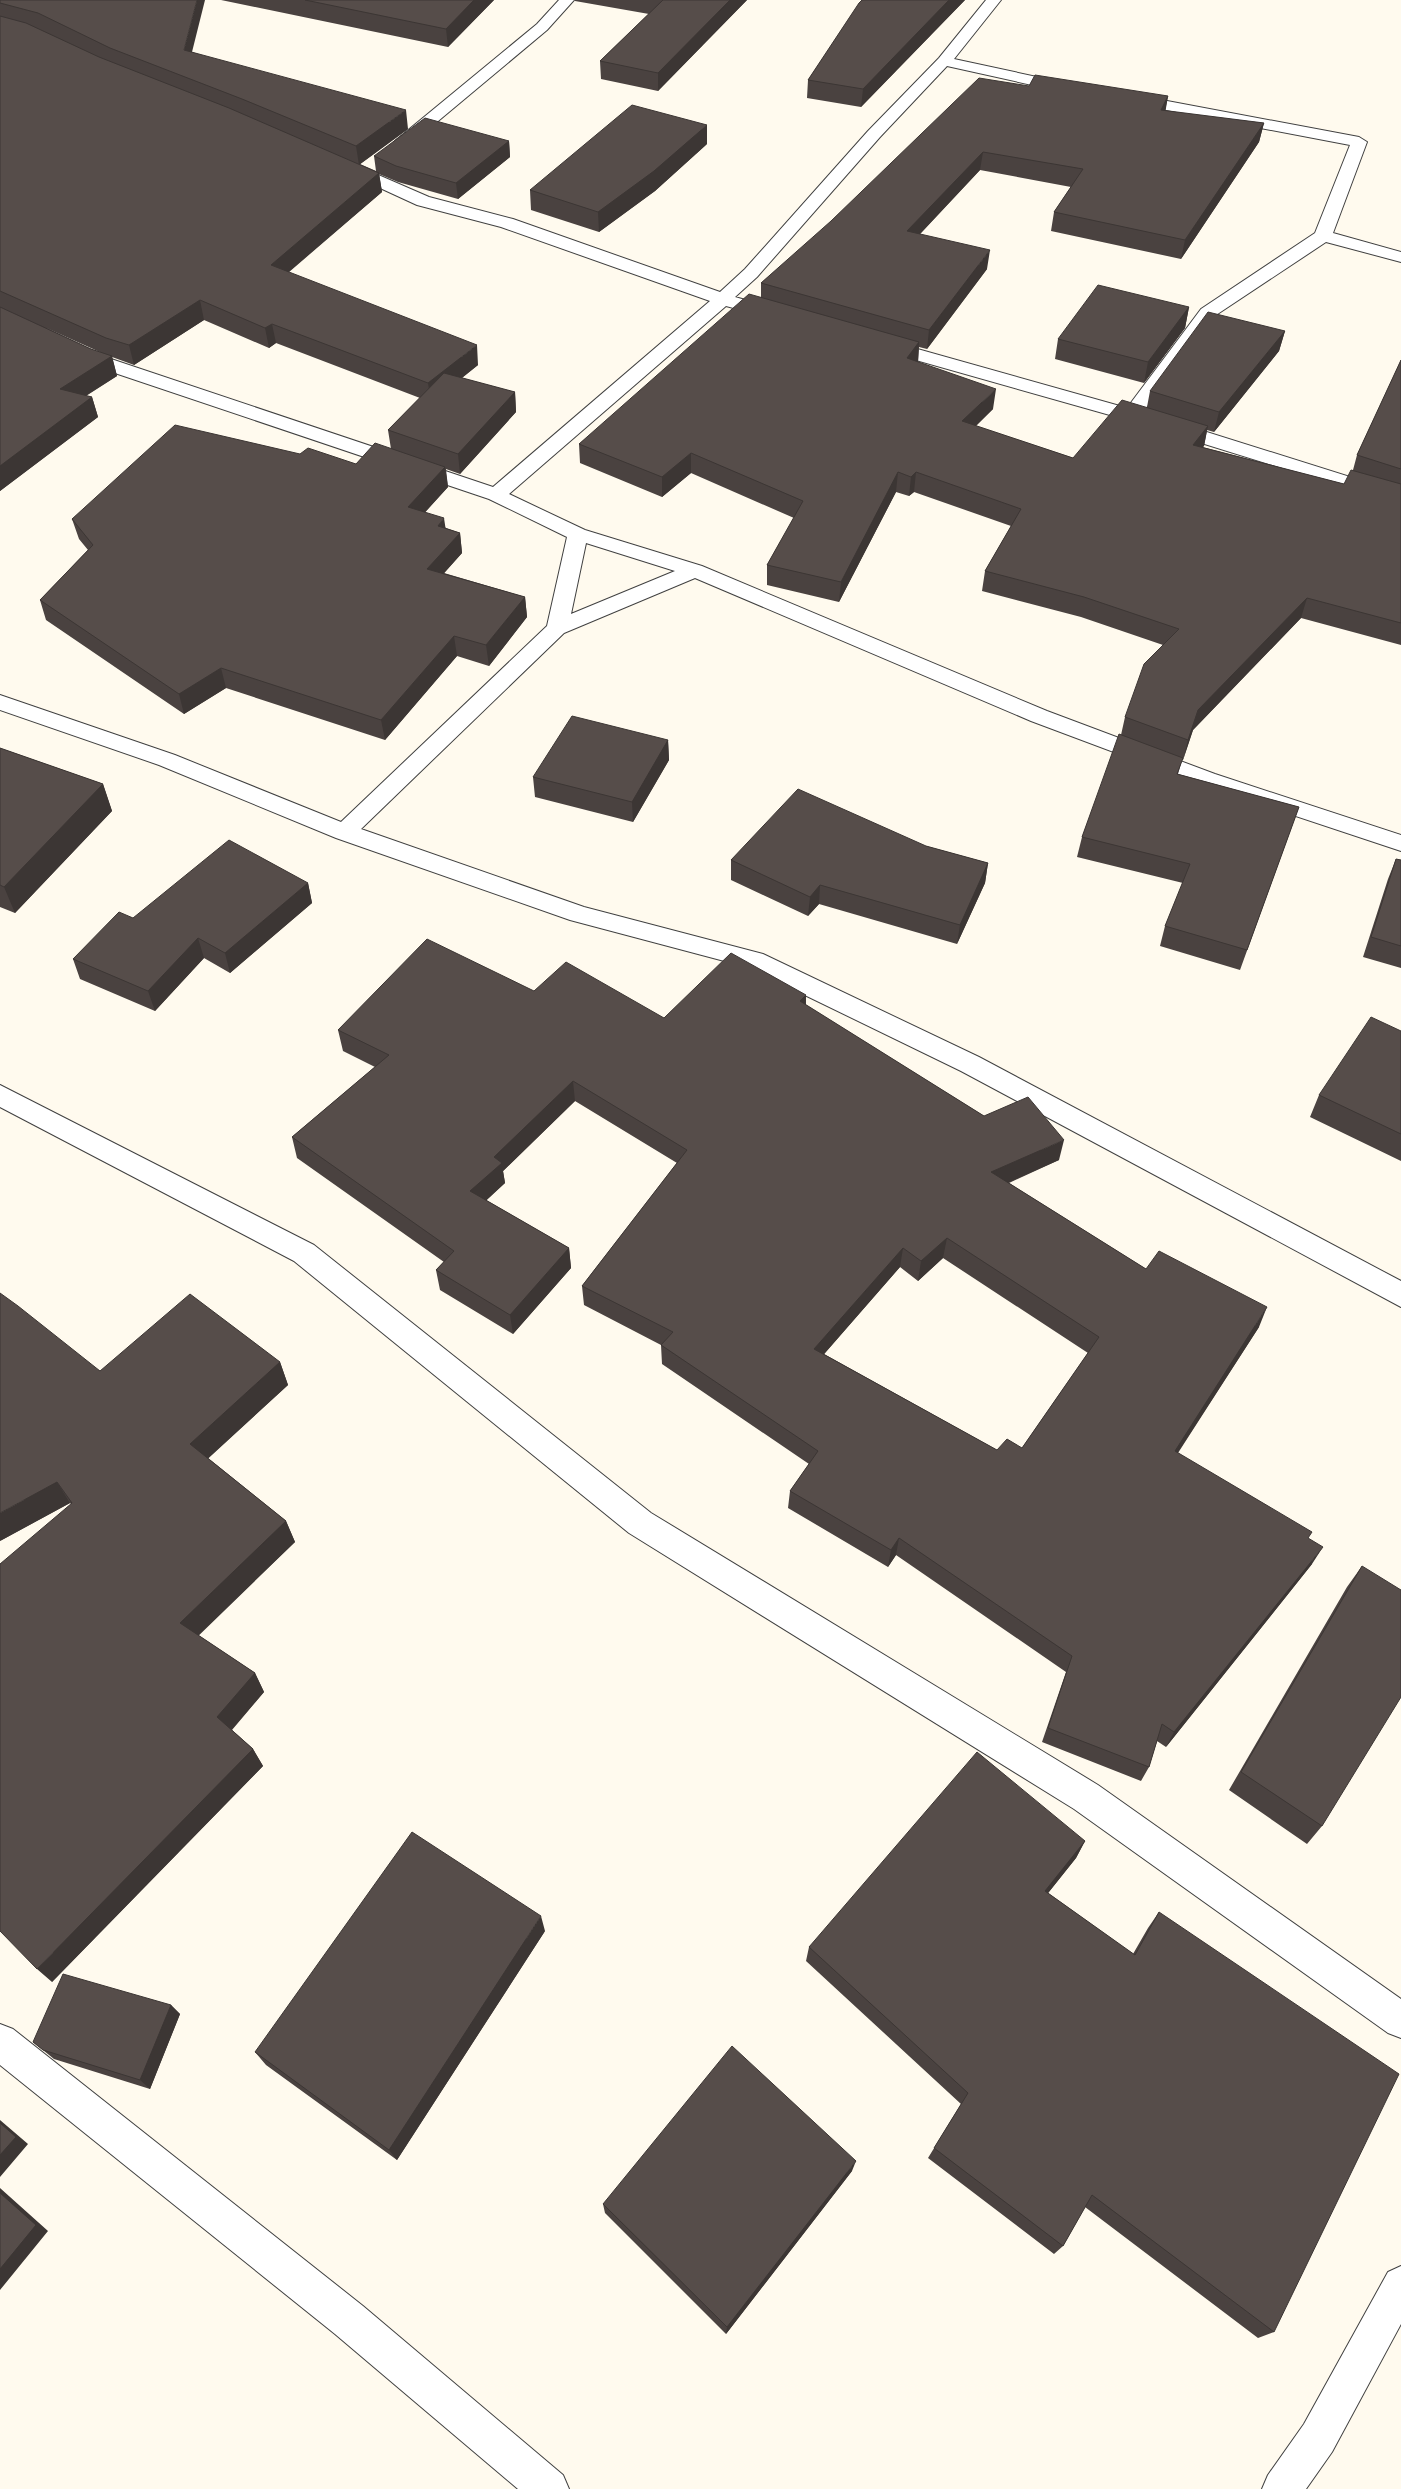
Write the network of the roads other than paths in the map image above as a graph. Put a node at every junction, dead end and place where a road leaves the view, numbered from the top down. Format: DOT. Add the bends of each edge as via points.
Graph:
graph roads {
  1 [pos="567,0"];
  2 [pos="994,0"];
  3 [pos="944,61"];
  4 [pos="1086,92"];
  5 [pos="1114,96"];
  6 [pos="391,151"];
  7 [pos="336,162"];
  8 [pos="377,162"];
  9 [pos="362,173"];
  10 [pos="1323,236"];
  11 [pos="1401,257"];
  12 [pos="723,299"];
  13 [pos="789,318"];
  14 [pos="865,340"];
  15 [pos="60,343"];
  16 [pos="1131,415"];
  17 [pos="496,495"];
  18 [pos="1401,499"];
  19 [pos="578,534"];
  20 [pos="695,570"];
  21 [pos="557,628"];
  22 [pos="0,702"];
  23 [pos="344,832"];
  24 [pos="1401,843"];
  25 [pos="0,1095"];
  26 [pos="1401,1295"];
  27 [pos="1401,2020"];
  28 [pos="0,2042"];
  29 [pos="1401,2285"];
  30 [pos="549,2489"];
  31 [pos="1282,2489"];
  1 -- 6 [label="street" via="542,26"];
  2 -- 3 [label="street"];
  3 -- 4 [label="street"];
  3 -- 12 [label="street"];
  5 -- 10 [label="street" via="1359,142"];
  7 -- 9 [label="street"];
  8 -- 9 [label="street"];
  9 -- 12 [label="street" via="423,201 506,224"];
  10 -- 11 [label="street"];
  10 -- 16 [label="street" via="1207,313"];
  12 -- 13 [label="street"];
  12 -- 17 [label="street"];
  14 -- 16 [label="street"];
  15 -- 17 [label="street" via="104,363"];
  16 -- 18 [label="street"];
  17 -- 19 [label="street"];
  19 -- 20 [label="street"];
  19 -- 21 [label="street"];
  20 -- 21 [label="street"];
  20 -- 24 [label="street" via="1040,716 1207,779"];
  21 -- 23 [label="street"];
  22 -- 23 [label="street" via="166,760"];
  23 -- 26 [label="street" via="579,914 754,960 970,1064"];
  25 -- 27 [label="street" via="304,1253 640,1522 1086,1797"];
  28 -- 30 [label="street" via="349,2320"];
  29 -- 31 [label="street" via="1318,2438"];
}
